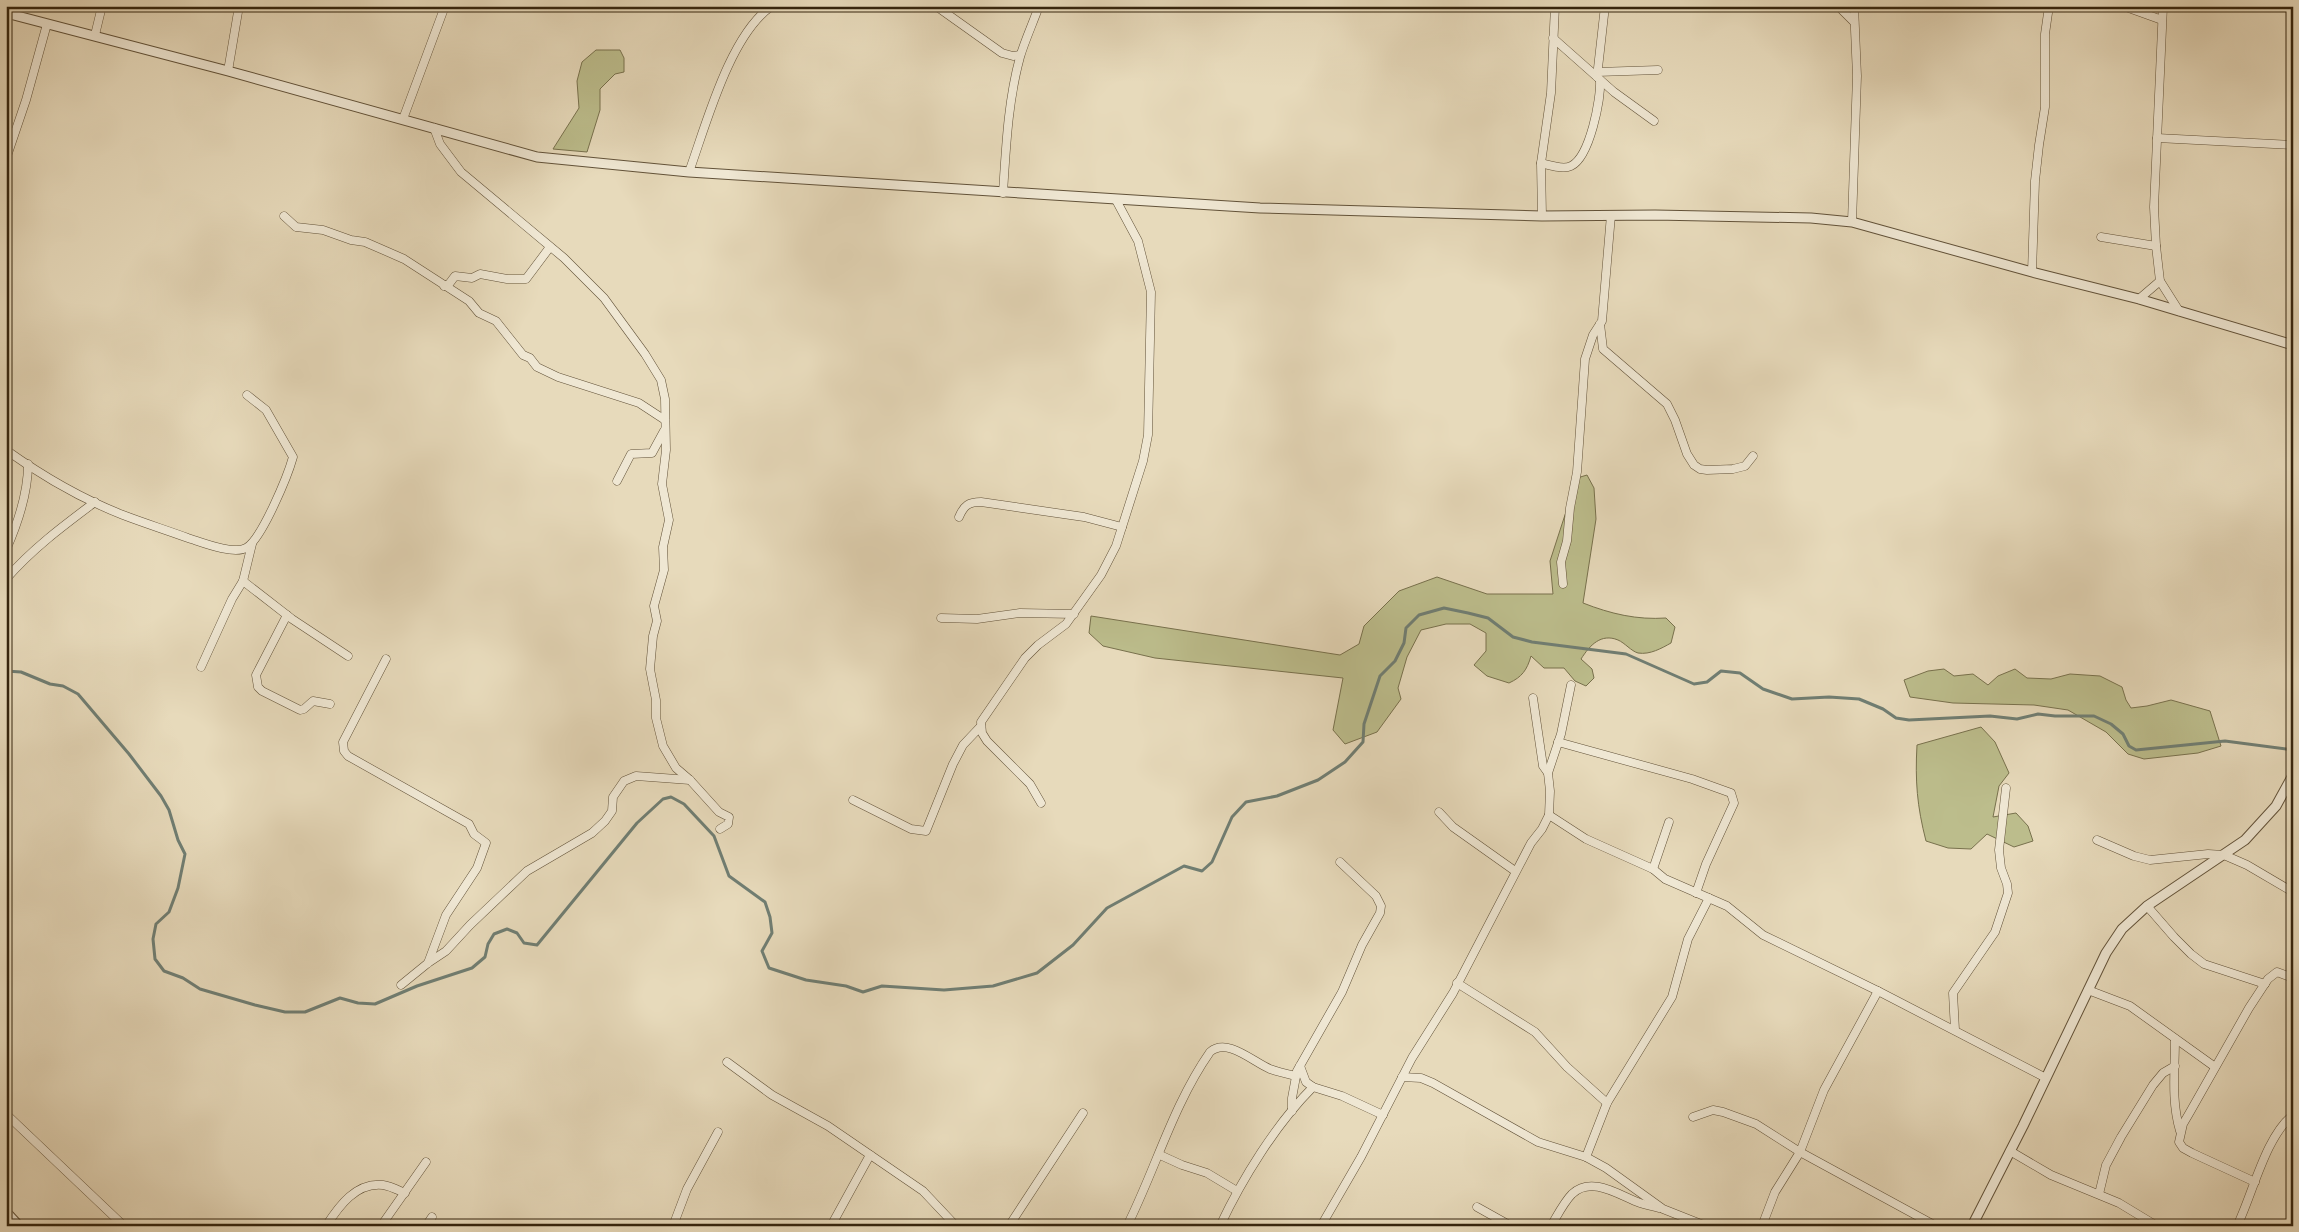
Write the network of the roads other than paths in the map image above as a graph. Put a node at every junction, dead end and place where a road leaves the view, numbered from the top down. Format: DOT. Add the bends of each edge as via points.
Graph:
graph roads {
  1 [pos="102,6"];
  2 [pos="239,6"];
  3 [pos="445,6"];
  4 [pos="772,6"];
  5 [pos="936,6"];
  6 [pos="1039,6"];
  7 [pos="1555,6"];
  8 [pos="1605,6"];
  9 [pos="1838,6"];
  10 [pos="1854,6"];
  11 [pos="2049,6"];
  12 [pos="2123,6"];
  13 [pos="2163,6"];
  14 [pos="6,13"];
  15 [pos="2162,20"];
  16 [pos="1854,22"];
  17 [pos="48,24"];
  18 [pos="96,35"];
  19 [pos="1553,38"];
  20 [pos="1020,55"];
  21 [pos="1658,70"];
  22 [pos="228,71"];
  23 [pos="1598,76"];
  24 [pos="403,119"];
  25 [pos="1654,120"];
  26 [pos="434,128"];
  27 [pos="2157,138"];
  28 [pos="2293,145"];
  29 [pos="6,159"];
  30 [pos="1541,163"];
  31 [pos="688,172"];
  32 [pos="1003,194"];
  33 [pos="1116,200"];
  34 [pos="1611,215"];
  35 [pos="284,216"];
  36 [pos="1542,216"];
  37 [pos="1852,222"];
  38 [pos="2101,237"];
  39 [pos="2156,246"];
  40 [pos="550,247"];
  41 [pos="2032,272"];
  42 [pos="2160,281"];
  43 [pos="444,286"];
  44 [pos="2139,299"];
  45 [pos="2179,311"];
  46 [pos="1600,324"];
  47 [pos="2293,345"];
  48 [pos="247,395"];
  49 [pos="665,425"];
  50 [pos="6,450"];
  51 [pos="1753,456"];
  52 [pos="28,464"];
  53 [pos="617,481"];
  54 [pos="95,502"];
  55 [pos="960,517"];
  56 [pos="1122,527"];
  57 [pos="252,544"];
  58 [pos="6,550"];
  59 [pos="6,579"];
  60 [pos="243,582"];
  61 [pos="1563,584"];
  62 [pos="1074,614"];
  63 [pos="287,615"];
  64 [pos="941,618"];
  65 [pos="348,656"];
  66 [pos="386,659"];
  67 [pos="201,667"];
  68 [pos="1571,685"];
  69 [pos="1533,698"];
  70 [pos="330,704"];
  71 [pos="981,726"];
  72 [pos="1558,742"];
  73 [pos="1548,773"];
  74 [pos="2293,775"];
  75 [pos="690,780"];
  76 [pos="2006,788"];
  77 [pos="853,800"];
  78 [pos="1042,803"];
  79 [pos="1439,812"];
  80 [pos="1549,815"];
  81 [pos="1669,822"];
  82 [pos="720,829"];
  83 [pos="2097,840"];
  84 [pos="2224,855"];
  85 [pos="1340,862"];
  86 [pos="1653,869"];
  87 [pos="1516,871"];
  88 [pos="2293,892"];
  89 [pos="1696,893"];
  90 [pos="1709,898"];
  91 [pos="2147,906"];
  92 [pos="428,963"];
  93 [pos="2293,978"];
  94 [pos="1457,983"];
  95 [pos="2265,984"];
  96 [pos="400,985"];
  97 [pos="1878,990"];
  98 [pos="2088,990"];
  99 [pos="1955,1030"];
  100 [pos="2175,1039"];
  101 [pos="727,1062"];
  102 [pos="1300,1066"];
  103 [pos="2175,1066"];
  104 [pos="2215,1066"];
  105 [pos="1296,1076"];
  106 [pos="1402,1077"];
  107 [pos="2046,1078"];
  108 [pos="1313,1087"];
  109 [pos="1607,1102"];
  110 [pos="1292,1111"];
  111 [pos="1083,1113"];
  112 [pos="6,1114"];
  113 [pos="1383,1115"];
  114 [pos="2293,1115"];
  115 [pos="1693,1118"];
  116 [pos="718,1132"];
  117 [pos="2181,1133"];
  118 [pos="2010,1151"];
  119 [pos="1800,1152"];
  120 [pos="870,1155"];
  121 [pos="1160,1155"];
  122 [pos="1586,1157"];
  123 [pos="426,1162"];
  124 [pos="2255,1182"];
  125 [pos="1237,1191"];
  126 [pos="405,1193"];
  127 [pos="2099,1194"];
  128 [pos="1477,1207"];
  129 [pos="1664,1209"];
  130 [pos="6,1212"];
  131 [pos="432,1217"];
  132 [pos="2142,1222"];
  133 [pos="1973,1225"];
  134 [pos="20,1226"];
  135 [pos="124,1226"];
  136 [pos="326,1226"];
  137 [pos="381,1226"];
  138 [pos="426,1226"];
  139 [pos="673,1226"];
  140 [pos="831,1226"];
  141 [pos="956,1226"];
  142 [pos="1009,1226"];
  143 [pos="1127,1226"];
  144 [pos="1220,1226"];
  145 [pos="1321,1226"];
  146 [pos="1510,1226"];
  147 [pos="1551,1226"];
  148 [pos="1706,1226"];
  149 [pos="1762,1226"];
  150 [pos="1936,1226"];
  151 [pos="2157,1226"];
  152 [pos="2237,1226"];
  1 -- 18 [label="street"];
  2 -- 22 [label="street"];
  3 -- 24 [label="street"];
  4 -- 31 [label="street" via="758,19 739,46"];
  5 -- 20 [label="street" via="1002,53"];
  6 -- 20 [label="street"];
  7 -- 19 [label="street"];
  8 -- 23 [label="street"];
  9 -- 16 [label="street"];
  10 -- 16 [label="street"];
  11 -- 41 [label="street"];
  12 -- 15 [label="street"];
  13 -- 15 [label="street"];
  14 -- 17 [label="street"];
  15 -- 27 [label="street"];
  16 -- 37 [label="street" via="1857,76"];
  17 -- 18 [label="street"];
  17 -- 29 [label="street"];
  18 -- 22 [label="street"];
  19 -- 23 [label="street"];
  19 -- 30 [label="street" via="1551,93"];
  20 -- 32 [label="street" via="1007,128"];
  21 -- 23 [label="street"];
  22 -- 24 [label="street"];
  23 -- 25 [label="street"];
  23 -- 30 [label="street" via="1599,100 1591,132 1578,160 1570,167"];
  24 -- 26 [label="street"];
  26 -- 31 [label="street" via="537,157"];
  26 -- 40 [label="street" via="440,144 460,172"];
  27 -- 28 [label="street"];
  27 -- 39 [label="street"];
  30 -- 36 [label="street"];
  31 -- 32 [label="street"];
  32 -- 33 [label="street"];
  33 -- 36 [label="street" via="1260,208"];
  33 -- 56 [label="street" via="1138,241 1151,292 1152,311 1148,435 1141,469"];
  34 -- 36 [label="street"];
  34 -- 37 [label="street" via="1810,218"];
  34 -- 46 [label="street"];
  35 -- 43 [label="street" via="296,227 323,230 396,255"];
  37 -- 41 [label="street"];
  38 -- 39 [label="street"];
  39 -- 42 [label="street"];
  40 -- 43 [label="street" via="526,279 480,274 472,278 454,276 450,284"];
  40 -- 49 [label="street" via="604,298 645,354 664,388"];
  41 -- 44 [label="street"];
  42 -- 44 [label="street"];
  42 -- 45 [label="street"];
  43 -- 49 [label="street" via="469,301 475,310 496,321 522,355 530,358 537,367 558,377 640,403"];
  44 -- 45 [label="street"];
  45 -- 47 [label="street"];
  46 -- 51 [label="street" via="1603,349 1667,404 1694,465 1700,469 1732,469 1745,466"];
  46 -- 61 [label="street" via="1592,335 1585,360 1577,472 1562,562"];
  48 -- 57 [label="street" via="266,410 293,457 288,476"];
  49 -- 53 [label="street" via="652,453 631,454"];
  49 -- 75 [label="street" via="662,484 669,520 663,547 664,570 654,606 658,621 650,669 663,746 676,768"];
  50 -- 52 [label="street"];
  52 -- 54 [label="street"];
  52 -- 58 [label="street" via="20,514"];
  54 -- 57 [label="street" via="122,515 208,544 238,550"];
  54 -- 59 [label="street" via="39,546"];
  55 -- 56 [label="street" via="965,505 981,502 1084,517"];
  56 -- 62 [label="street" via="1101,575"];
  57 -- 60 [label="street"];
  60 -- 63 [label="street"];
  60 -- 67 [label="street"];
  62 -- 64 [label="street" via="1038,612 977,619"];
  62 -- 71 [label="street" via="1025,658"];
  63 -- 65 [label="street"];
  63 -- 70 [label="street" via="256,675 258,687 300,710 313,701"];
  66 -- 92 [label="street" via="343,742 344,751 469,824 474,834 486,843 477,868 446,915"];
  68 -- 72 [label="street"];
  69 -- 73 [label="street" via="1543,766"];
  71 -- 77 [label="street" via="963,745 953,764 926,831 911,829"];
  71 -- 78 [label="street" via="987,741 1030,784"];
  72 -- 73 [label="street"];
  72 -- 89 [label="street" via="1683,776 1731,793 1734,802"];
  73 -- 80 [label="street"];
  74 -- 84 [label="street" via="2276,806 2245,840"];
  75 -- 82 [label="street" via="719,812 728,817 728,824"];
  75 -- 92 [label="street" via="636,776 624,781 613,797 612,810 604,822 592,833 527,871 446,951"];
  76 -- 99 [label="street" via="1999,850 2008,893 1995,932 1953,994"];
  79 -- 87 [label="street" via="1453,827"];
  80 -- 86 [label="street" via="1586,839"];
  80 -- 87 [label="street"];
  81 -- 86 [label="street"];
  83 -- 84 [label="street" via="2150,860"];
  84 -- 88 [label="street"];
  84 -- 91 [label="street"];
  85 -- 102 [label="street" via="1376,896 1381,906 1342,992"];
  86 -- 89 [label="street" via="1665,879"];
  87 -- 94 [label="street"];
  89 -- 90 [label="street"];
  90 -- 97 [label="street" via="1727,906 1763,935"];
  90 -- 109 [label="street" via="1688,939 1672,997"];
  91 -- 95 [label="street" via="2204,964"];
  91 -- 98 [label="street" via="2118,934"];
  92 -- 96 [label="street"];
  93 -- 95 [label="street" via="2277,972"];
  94 -- 106 [label="street"];
  94 -- 109 [label="street" via="1535,1032 1567,1067"];
  95 -- 104 [label="street"];
  97 -- 99 [label="street"];
  97 -- 119 [label="street" via="1824,1090"];
  98 -- 100 [label="street" via="2130,1006"];
  98 -- 107 [label="street"];
  99 -- 107 [label="street"];
  100 -- 103 [label="street"];
  100 -- 104 [label="street"];
  101 -- 120 [label="street"];
  102 -- 105 [label="street"];
  102 -- 108 [label="street" via="1306,1082"];
  103 -- 117 [label="street" via="2174,1112"];
  103 -- 127 [label="street" via="2152,1085 2121,1136 2106,1165"];
  104 -- 117 [label="street"];
  105 -- 110 [label="street"];
  105 -- 121 [label="street" via="1271,1069 1233,1049 1215,1048 1204,1060 1177,1108"];
  106 -- 113 [label="street"];
  106 -- 122 [label="street" via="1421,1078 1433,1083 1538,1142"];
  107 -- 118 [label="street"];
  108 -- 110 [label="street"];
  108 -- 113 [label="street"];
  109 -- 122 [label="street"];
  110 -- 125 [label="street"];
  111 -- 142 [label="street"];
  112 -- 135 [label="street"];
  113 -- 145 [label="street"];
  114 -- 124 [label="street" via="2276,1137"];
  115 -- 119 [label="street" via="1713,1110 1723,1112 1756,1124"];
  116 -- 139 [label="street" via="687,1189"];
  117 -- 124 [label="street" via="2179,1142 2183,1148"];
  118 -- 127 [label="street" via="2051,1175"];
  118 -- 133 [label="street"];
  119 -- 149 [label="street" via="1775,1192"];
  119 -- 150 [label="street"];
  120 -- 140 [label="street"];
  120 -- 141 [label="street" via="923,1191"];
  121 -- 125 [label="street" via="1207,1173"];
  121 -- 143 [label="street"];
  122 -- 129 [label="street"];
  123 -- 126 [label="street"];
  124 -- 152 [label="street"];
  125 -- 144 [label="street"];
  126 -- 136 [label="street" via="383,1185 367,1186 339,1205"];
  126 -- 137 [label="street"];
  127 -- 132 [label="street" via="2119,1203"];
  128 -- 146 [label="street"];
  129 -- 147 [label="street" via="1642,1204 1604,1188 1588,1186 1571,1195"];
  129 -- 148 [label="street"];
  130 -- 134 [label="street"];
  131 -- 138 [label="street"];
  132 -- 151 [label="street"];
}
